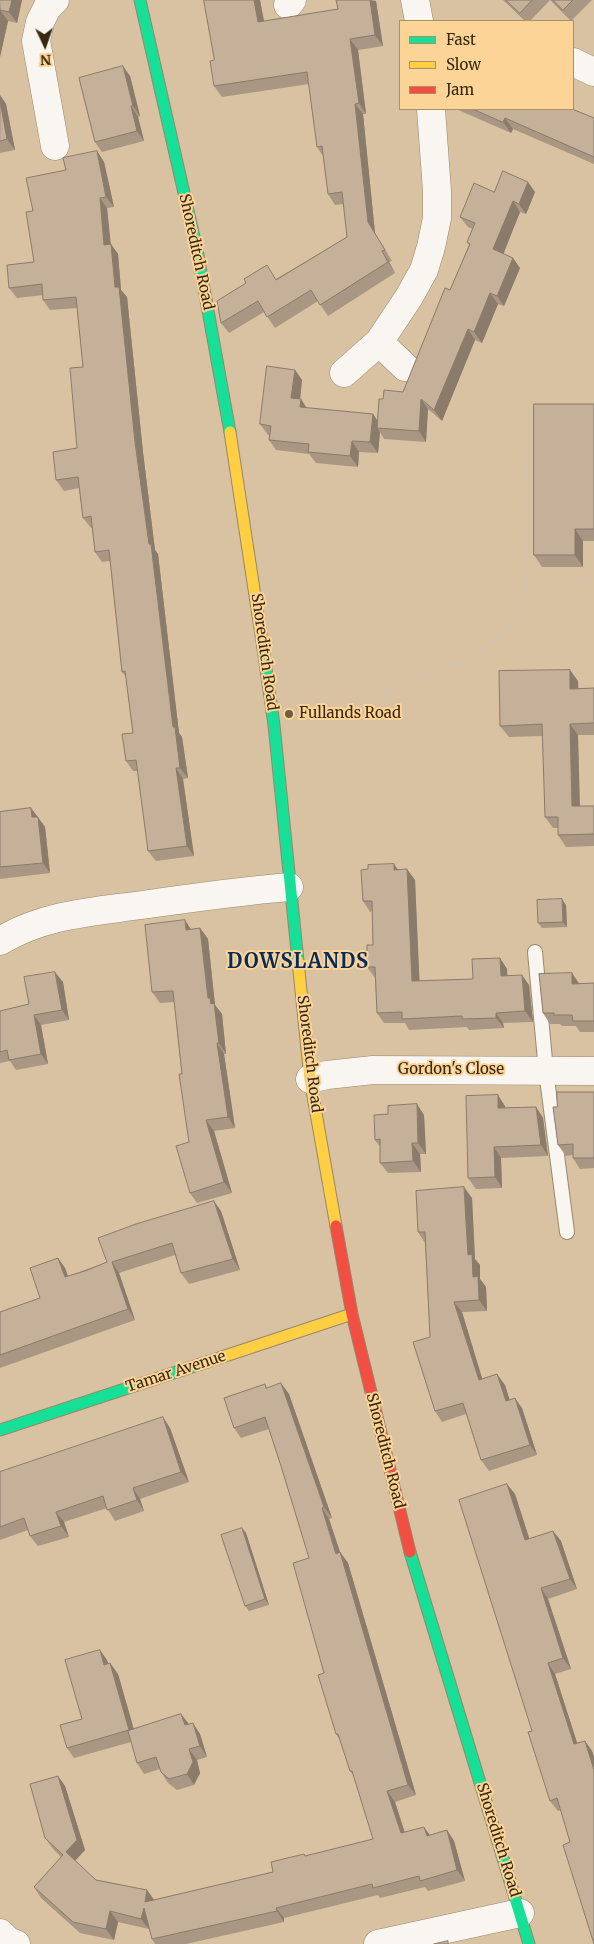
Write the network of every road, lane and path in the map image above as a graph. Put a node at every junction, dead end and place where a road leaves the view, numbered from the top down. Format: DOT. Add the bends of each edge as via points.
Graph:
graph roads {
  1 [pos="55,0"];
  2 [pos="140,0"];
  3 [pos="415,0"];
  4 [pos="419,20"];
  5 [pos="574,62"];
  6 [pos="594,72"];
  7 [pos="431,110"];
  8 [pos="55,146"];
  9 [pos="378,342"];
  10 [pos="219,366"];
  11 [pos="404,367"];
  12 [pos="344,373"];
  13 [pos="527,434"];
  14 [pos="594,579"];
  15 [pos="526,581"];
  16 [pos="341,728"];
  17 [pos="289,887"];
  18 [pos="0,941"];
  19 [pos="534,952"];
  20 [pos="546,1071"];
  21 [pos="594,1071"];
  22 [pos="310,1079"];
  23 [pos="567,1232"];
  24 [pos="352,1314"];
  25 [pos="0,1430"];
  26 [pos="520,1913"];
  27 [pos="0,1933"];
  28 [pos="387,1943"];
  29 [pos="16,1944"];
  30 [pos="529,1944"];
  1 -- 8 [label="street" via="40,22 36,41"];
  2 -- 10 [label="main road, Shoreditch Road" via="195,241"];
  3 -- 4 [label="street"];
  5 -- 6 [label="street"];
  7 -- 9 [label="street" via="437,218 431,247 424,270 409,297"];
  9 -- 11 [label="street"];
  9 -- 12 [label="street"];
  10 -- 12 [label="path" via="250,360 324,365"];
  10 -- 17 [label="main road, Shoreditch Road" via="273,715"];
  13 -- 15 [label="path"];
  14 -- 15 [label="path"];
  15 -- 16 [label="path" via="524,602 514,624 495,641 472,656 384,694 352,723"];
  17 -- 18 [label="street" via="58,917 20,929"];
  17 -- 22 [label="main road, Shoreditch Road"];
  19 -- 20 [label="lane"];
  20 -- 21 [label="street, Gordon's Close"];
  20 -- 22 [label="street, Gordon's Close" via="373,1070 327,1074"];
  20 -- 23 [label="lane"];
  22 -- 24 [label="main road, Shoreditch Road"];
  24 -- 25 [label="main road, Tamar Avenue"];
  24 -- 26 [label="main road, Shoreditch Road" via="414,1566"];
  26 -- 28 [label="street"];
  26 -- 30 [label="main road, Shoreditch Road"];
  27 -- 29 [label="street"];
}
